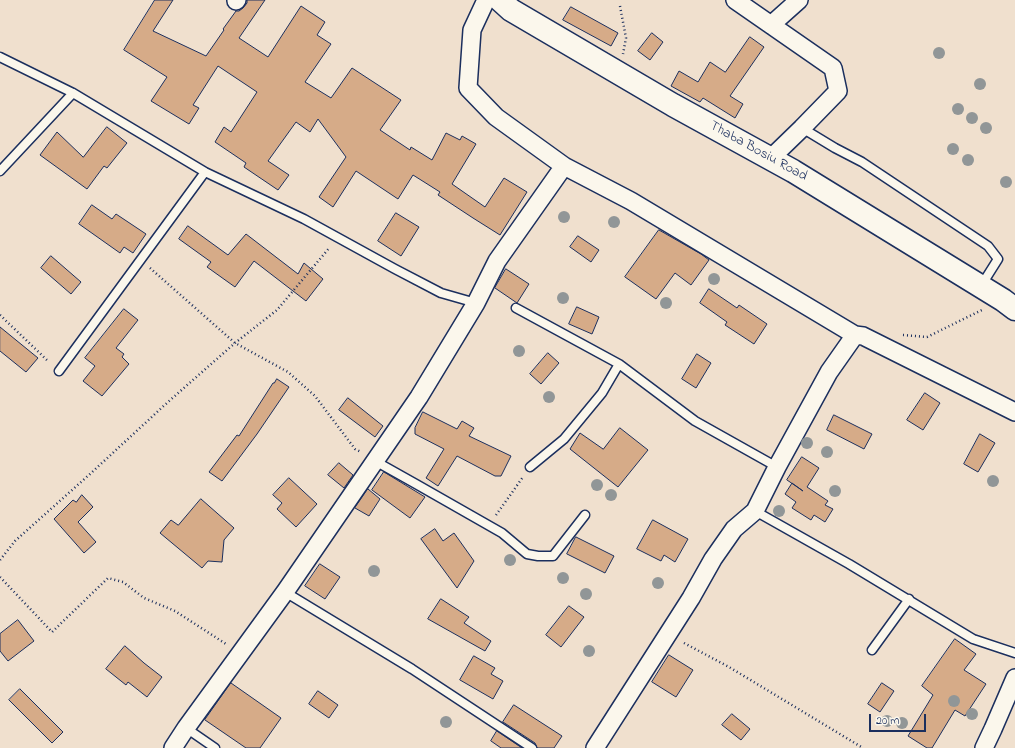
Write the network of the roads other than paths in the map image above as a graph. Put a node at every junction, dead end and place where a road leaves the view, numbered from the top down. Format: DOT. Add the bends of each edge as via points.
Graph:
graph roads {
  1 [pos="486,0"];
  2 [pos="500,0"];
  3 [pos="735,0"];
  4 [pos="799,0"];
  5 [pos="771,25"];
  6 [pos="0,57"];
  7 [pos="73,94"];
  8 [pos="802,128"];
  9 [pos="770,158"];
  10 [pos="564,166"];
  11 [pos="0,171"];
  12 [pos="205,172"];
  13 [pos="981,287"];
  14 [pos="1011,300"];
  15 [pos="476,303"];
  16 [pos="516,308"];
  17 [pos="855,335"];
  18 [pos="619,364"];
  19 [pos="59,371"];
  20 [pos="1015,412"];
  21 [pos="375,461"];
  22 [pos="530,467"];
  23 [pos="777,467"];
  24 [pos="755,511"];
  25 [pos="585,515"];
  26 [pos="285,592"];
  27 [pos="909,600"];
  28 [pos="872,650"];
  29 [pos="1015,653"];
  30 [pos="1015,678"];
  31 [pos="186,728"];
  32 [pos="173,748"];
  33 [pos="215,748"];
  34 [pos="532,748"];
  35 [pos="595,748"];
  36 [pos="984,748"];
  1 -- 10 [label="street" via="472,30 468,88 496,117"];
  2 -- 9 [label="street, Thaba Bosiu Road" via="511,10 620,74"];
  3 -- 5 [label="street"];
  4 -- 5 [label="street"];
  5 -- 8 [label="street" via="833,68 838,91"];
  6 -- 7 [label="lane"];
  7 -- 11 [label="lane"];
  7 -- 12 [label="lane"];
  8 -- 9 [label="street"];
  8 -- 13 [label="lane" via="862,162 988,246 998,259"];
  9 -- 13 [label="street, Thaba Bosiu Road"];
  10 -- 15 [label="street" via="497,261"];
  10 -- 17 [label="street" via="631,201"];
  12 -- 15 [label="lane" via="304,219 441,293"];
  12 -- 19 [label="lane"];
  13 -- 14 [label="street, Thaba Bosiu Road"];
  15 -- 21 [label="street" via="419,396"];
  16 -- 18 [label="lane"];
  17 -- 20 [label="street" via="863,336"];
  17 -- 23 [label="street" via="829,372"];
  18 -- 22 [label="lane" via="602,393 564,439"];
  18 -- 23 [label="lane" via="695,421"];
  21 -- 25 [label="lane" via="502,533 527,554 553,556"];
  21 -- 26 [label="street"];
  23 -- 24 [label="street"];
  24 -- 27 [label="lane"];
  24 -- 35 [label="street" via="734,529 713,559"];
  26 -- 31 [label="street"];
  26 -- 34 [label="lane" via="412,669"];
  27 -- 28 [label="lane"];
  27 -- 29 [label="lane" via="973,639"];
  30 -- 36 [label="street"];
  31 -- 32 [label="street"];
  31 -- 33 [label="lane"];
}
